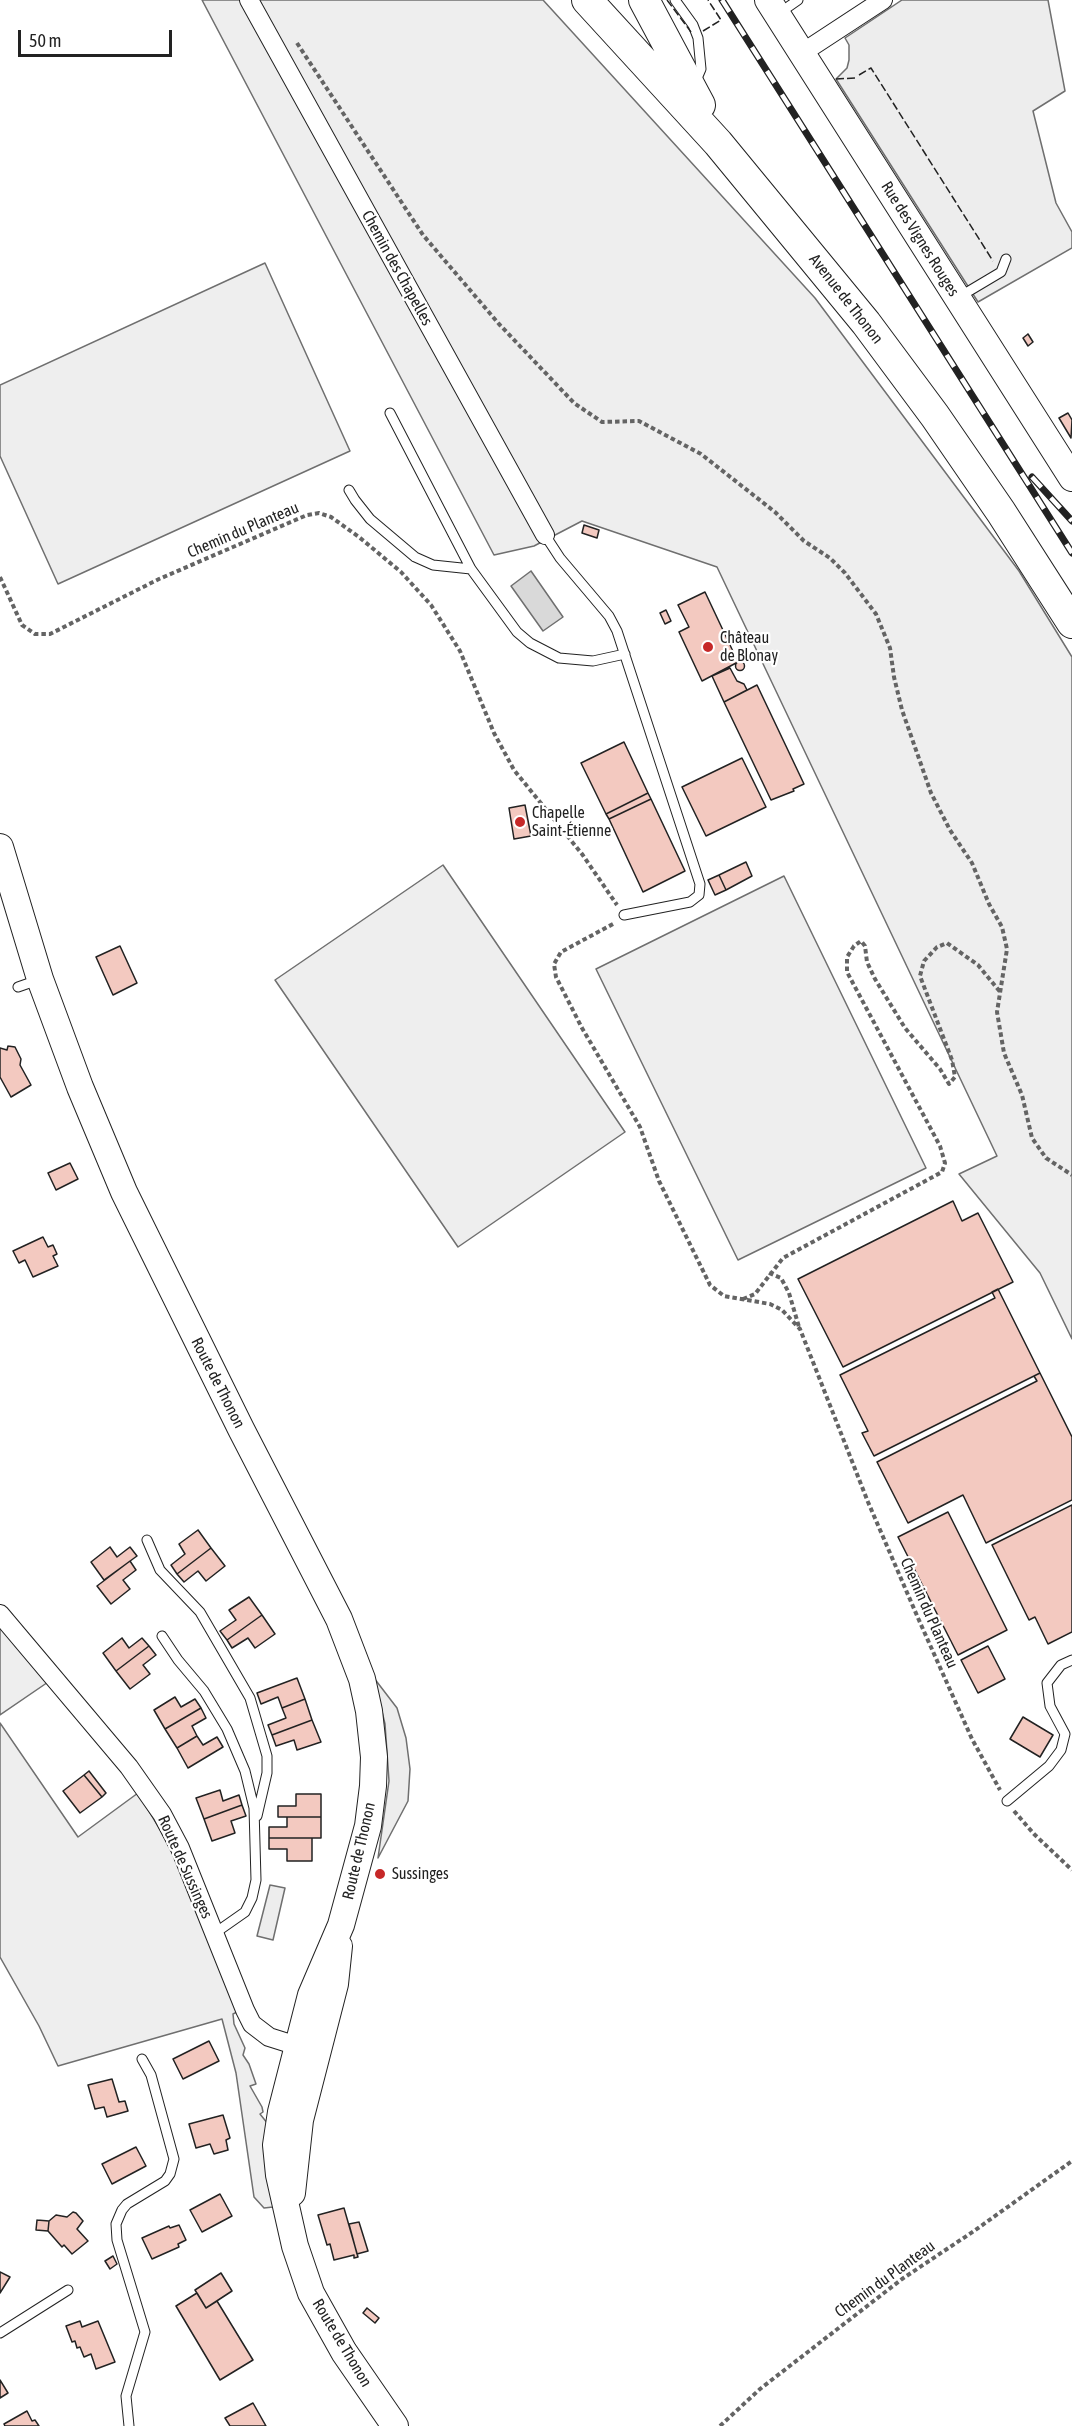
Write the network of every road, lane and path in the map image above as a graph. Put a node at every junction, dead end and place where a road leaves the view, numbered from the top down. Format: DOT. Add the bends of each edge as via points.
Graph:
graph roads {
  1 [pos="249,0"];
  2 [pos="587,0"];
  3 [pos="644,0"];
  4 [pos="675,0"];
  5 [pos="798,0"];
  6 [pos="883,0"];
  7 [pos="772,7"];
  8 [pos="289,36"];
  9 [pos="802,53"];
  10 [pos="691,87"];
  11 [pos="718,143"];
  12 [pos="1006,259"];
  13 [pos="957,298"];
  14 [pos="390,413"];
  15 [pos="1072,478"];
  16 [pos="349,490"];
  17 [pos="545,535"];
  18 [pos="471,569"];
  19 [pos="0,577"];
  20 [pos="1072,623"];
  21 [pos="625,654"];
  22 [pos="0,847"];
  23 [pos="624,915"];
  24 [pos="1001,993"];
  25 [pos="1072,1175"];
  26 [pos="769,1273"];
  27 [pos="742,1299"];
  28 [pos="800,1329"];
  29 [pos="147,1540"];
  30 [pos="0,1614"];
  31 [pos="162,1636"];
  32 [pos="1072,1660"];
  33 [pos="1007,1801"];
  34 [pos="256,1821"];
  35 [pos="1072,1870"];
  36 [pos="215,1933"];
  37 [pos="308,2049"];
  38 [pos="142,2060"];
  39 [pos="1072,2161"];
  40 [pos="68,2290"];
  41 [pos="0,2333"];
  42 [pos="129,2426"];
  43 [pos="395,2426"];
  44 [pos="720,2426"];
  1 -- 17 [label="street, Chemin des Chapelles"];
  2 -- 11 [label="main road, Avenue de Thonon"];
  3 -- 10 [label="main road"];
  4 -- 10 [label="lane" via="699,38 700,74"];
  5 -- 7 [label="lane"];
  6 -- 9 [label="street"];
  7 -- 9 [label="main road, Rue des Vignes Rouges"];
  8 -- 24 [label="path" via="423,235 574,403 602,422 639,421 701,454 775,512 804,541 830,558 876,614 890,648 902,710 931,793 972,863 1002,927 1007,949"];
  9 -- 13 [label="main road, Rue des Vignes Rouges"];
  10 -- 11 [label="main road"];
  11 -- 20 [label="main road, Avenue de Thonon" via="859,314 935,416"];
  12 -- 13 [label="lane" via="1001,272"];
  13 -- 15 [label="main road, Rue des Vignes Rouges"];
  14 -- 18 [label="lane"];
  16 -- 18 [label="lane" via="370,519 415,557 433,565"];
  17 -- 21 [label="lane" via="614,623"];
  18 -- 21 [label="lane" via="517,632 544,652 584,661"];
  19 -- 23 [label="path, Chemin du Planteau" via="22,625 35,634 50,634 159,579 307,515 331,517 401,572 431,604 460,651 513,770 573,841"];
  21 -- 23 [label="lane" via="700,889 690,902"];
  22 -- 37 [label="main road, Route de Thonon" via="29,983 80,1087 124,1192 346,1632 358,1664 371,1726 373,1786 365,1840 341,1925 315,1983"];
  23 -- 27 [label="path" via="561,951 554,964 556,977 640,1127 659,1181 705,1278 724,1296"];
  24 -- 25 [label="path" via="997,1012 1004,1053 1022,1095 1032,1138 1047,1158"];
  24 -- 26 [label="path" via="978,965 947,943 937,947 924,961 920,976 952,1060 954,1077 949,1084 905,1028 874,979 865,946 861,941 854,946 847,972 940,1146 945,1163 942,1172 783,1258"];
  26 -- 27 [label="path" via="755,1293"];
  26 -- 28 [label="path" via="781,1278"];
  27 -- 28 [label="path" via="782,1310"];
  28 -- 33 [label="path, Chemin du Planteau" via="918,1618 972,1739"];
  29 -- 34 [label="lane" via="160,1570 200,1612 250,1698 267,1756"];
  30 -- 36 [label="street, Route de Sussinges" via="145,1788 173,1835"];
  31 -- 34 [label="lane" via="227,1729 245,1771"];
  32 -- 33 [label="lane" via="1061,1665 1047,1683 1050,1706 1065,1734 1061,1750"];
  33 -- 35 [label="path, Chemin du Planteau"];
  34 -- 36 [label="lane" via="256,1880 252,1898 245,1912"];
  36 -- 37 [label="street, Route de Sussinges" via="252,2024 269,2037"];
  37 -- 43 [label="main road, Route de Thonon" via="278,2122 279,2175 303,2274 320,2312"];
  38 -- 42 [label="lane" via="151,2075 174,2159 165,2181 127,2204 116,2224 117,2240 145,2332 126,2396"];
  39 -- 44 [label="path, Chemin du Planteau" via="902,2279 760,2389"];
  40 -- 41 [label="lane"];
}
